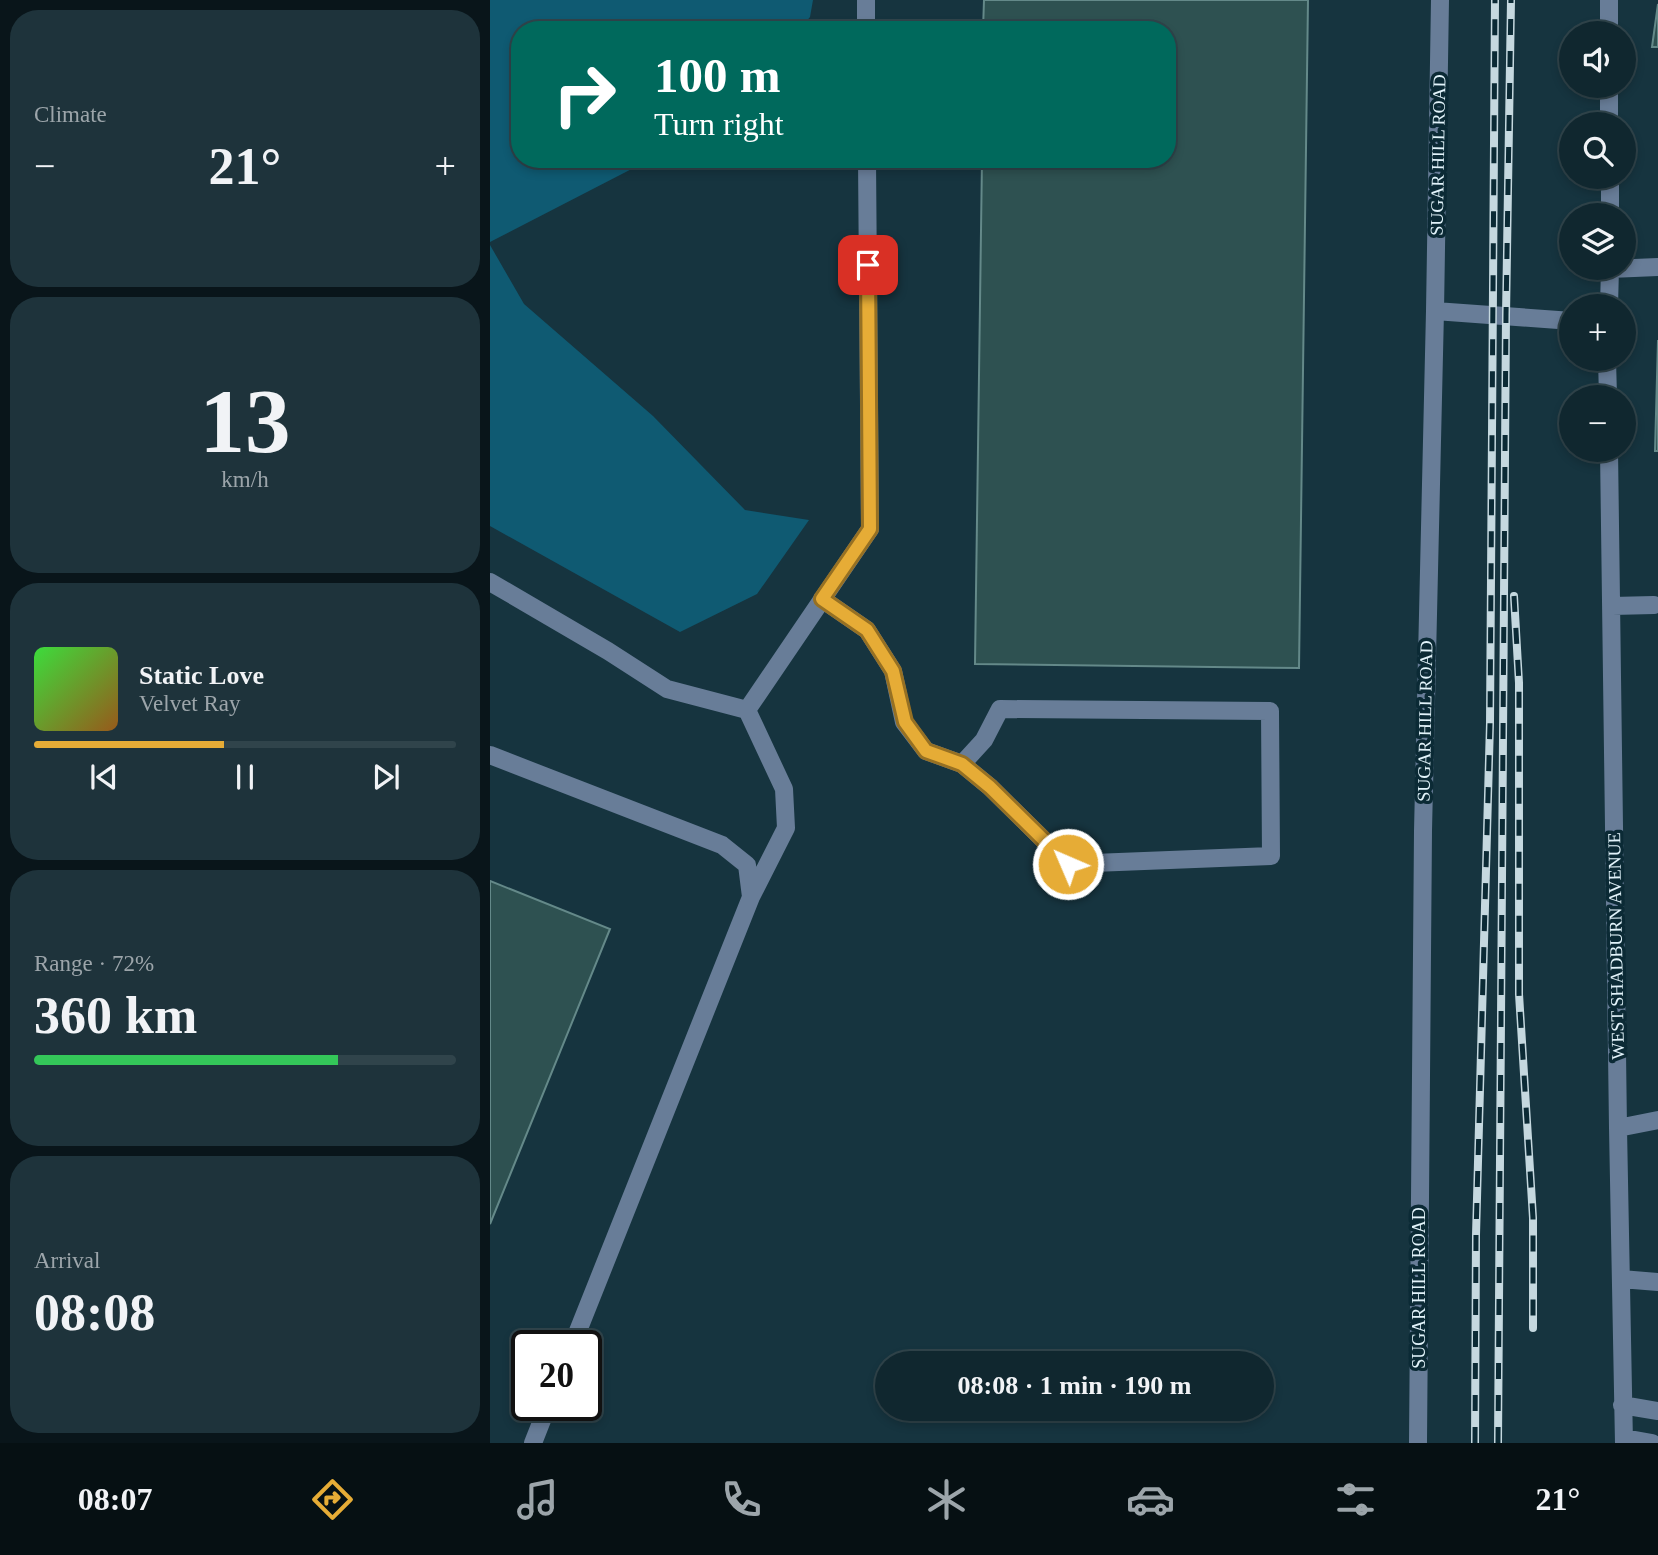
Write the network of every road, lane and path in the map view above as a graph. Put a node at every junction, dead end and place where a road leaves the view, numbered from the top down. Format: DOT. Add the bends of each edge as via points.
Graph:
graph roads {
  1 [pos="866,0"];
  2 [pos="1440,0"];
  3 [pos="1609,0"];
  4 [pos="866,21"];
  5 [pos="1609,21"];
  6 [pos="867,168"];
  7 [pos="1658,267"];
  8 [pos="1636,268"];
  9 [pos="1435,311"];
  10 [pos="1559,320"];
  11 [pos="1609,462"];
  12 [pos="490,582"];
  13 [pos="822,599"];
  14 [pos="1654,605"];
  15 [pos="1612,606"];
  16 [pos="747,710"];
  17 [pos="490,755"];
  18 [pos="962,764"];
  19 [pos="751,897"];
  20 [pos="1658,1120"];
  21 [pos="1618,1128"];
  22 [pos="1621,1279"];
  23 [pos="1658,1282"];
  24 [pos="578,1330"];
  25 [pos="1622,1405"];
  26 [pos="1658,1411"];
  27 [pos="542,1421"];
  28 [pos="1624,1441"];
  29 [pos="533,1443"];
  30 [pos="1418,1443"];
  31 [pos="1652,1443"];
  1 -- 4 [label="street"];
  2 -- 9 [label="street, SUGAR HILL ROAD"];
  3 -- 5 [label="street"];
  6 -- 13 [label="street" via="870,529"];
  7 -- 8 [label="street"];
  9 -- 10 [label="street"];
  9 -- 30 [label="street, SUGAR HILL ROAD" via="1423,831"];
  11 -- 15 [label="street, WEST SHADBURN AVENUE"];
  12 -- 16 [label="street" via="667,689"];
  13 -- 16 [label="street"];
  13 -- 18 [label="street" via="867,630 893,671 905,722 926,751"];
  14 -- 15 [label="street"];
  15 -- 21 [label="street, WEST SHADBURN AVENUE"];
  16 -- 19 [label="street" via="784,789 786,828"];
  17 -- 19 [label="street" via="722,845 747,865"];
  18 -- 18 [label="street" via="984,740 1000,709 1270,711 1271,856 1068,864"];
  19 -- 24 [label="street"];
  20 -- 21 [label="street"];
  21 -- 22 [label="street, WEST SHADBURN AVENUE"];
  22 -- 23 [label="street"];
  22 -- 25 [label="street, WEST SHADBURN AVENUE"];
  25 -- 26 [label="street"];
  25 -- 28 [label="street, WEST SHADBURN AVENUE"];
  27 -- 29 [label="street"];
  28 -- 31 [label="street"];
}
